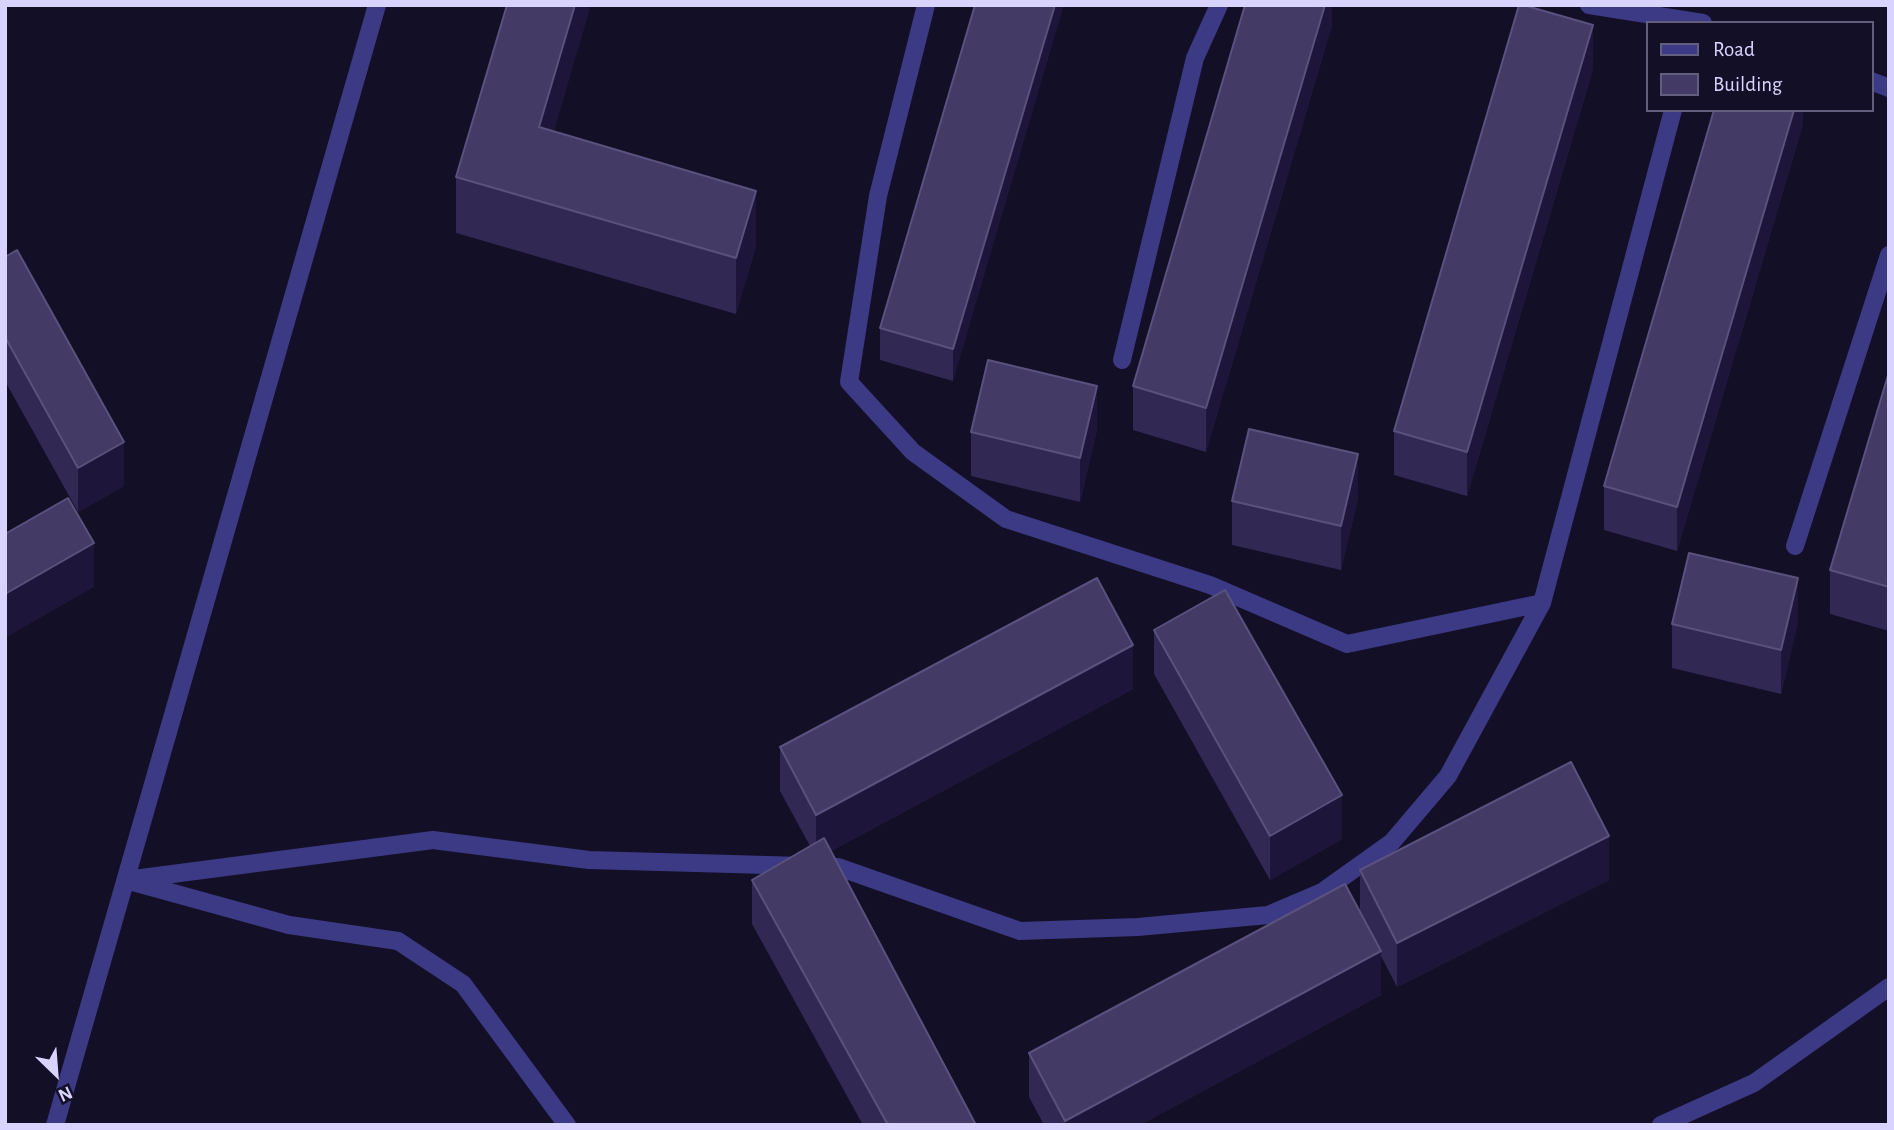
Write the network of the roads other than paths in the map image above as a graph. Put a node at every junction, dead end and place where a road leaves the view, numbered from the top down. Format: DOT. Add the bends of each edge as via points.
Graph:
graph roads {
  1 [pos="377,5"];
  2 [pos="926,5"];
  3 [pos="1219,5"];
  4 [pos="1589,5"];
  5 [pos="1693,21"];
  6 [pos="1672,112"];
  7 [pos="1889,256"];
  8 [pos="1122,360"];
  9 [pos="1795,546"];
  10 [pos="1542,603"];
  11 [pos="126,880"];
  12 [pos="1889,987"];
  13 [pos="55,1125"];
  14 [pos="567,1125"];
  15 [pos="1661,1125"];
  1 -- 11 [label="street"];
  2 -- 10 [label="street" via="877,196 849,382 912,452 1006,519 1210,586 1347,644"];
  3 -- 8 [label="street" via="1195,58"];
  4 -- 5 [label="street"];
  6 -- 10 [label="street"];
  7 -- 9 [label="street"];
  10 -- 11 [label="street" via="1448,776 1392,842 1322,892 1268,915 1138,927 1020,931 838,867 589,860 433,840"];
  11 -- 13 [label="street"];
  11 -- 14 [label="street" via="289,925 398,941 463,984"];
  12 -- 15 [label="street" via="1754,1083"];
}
